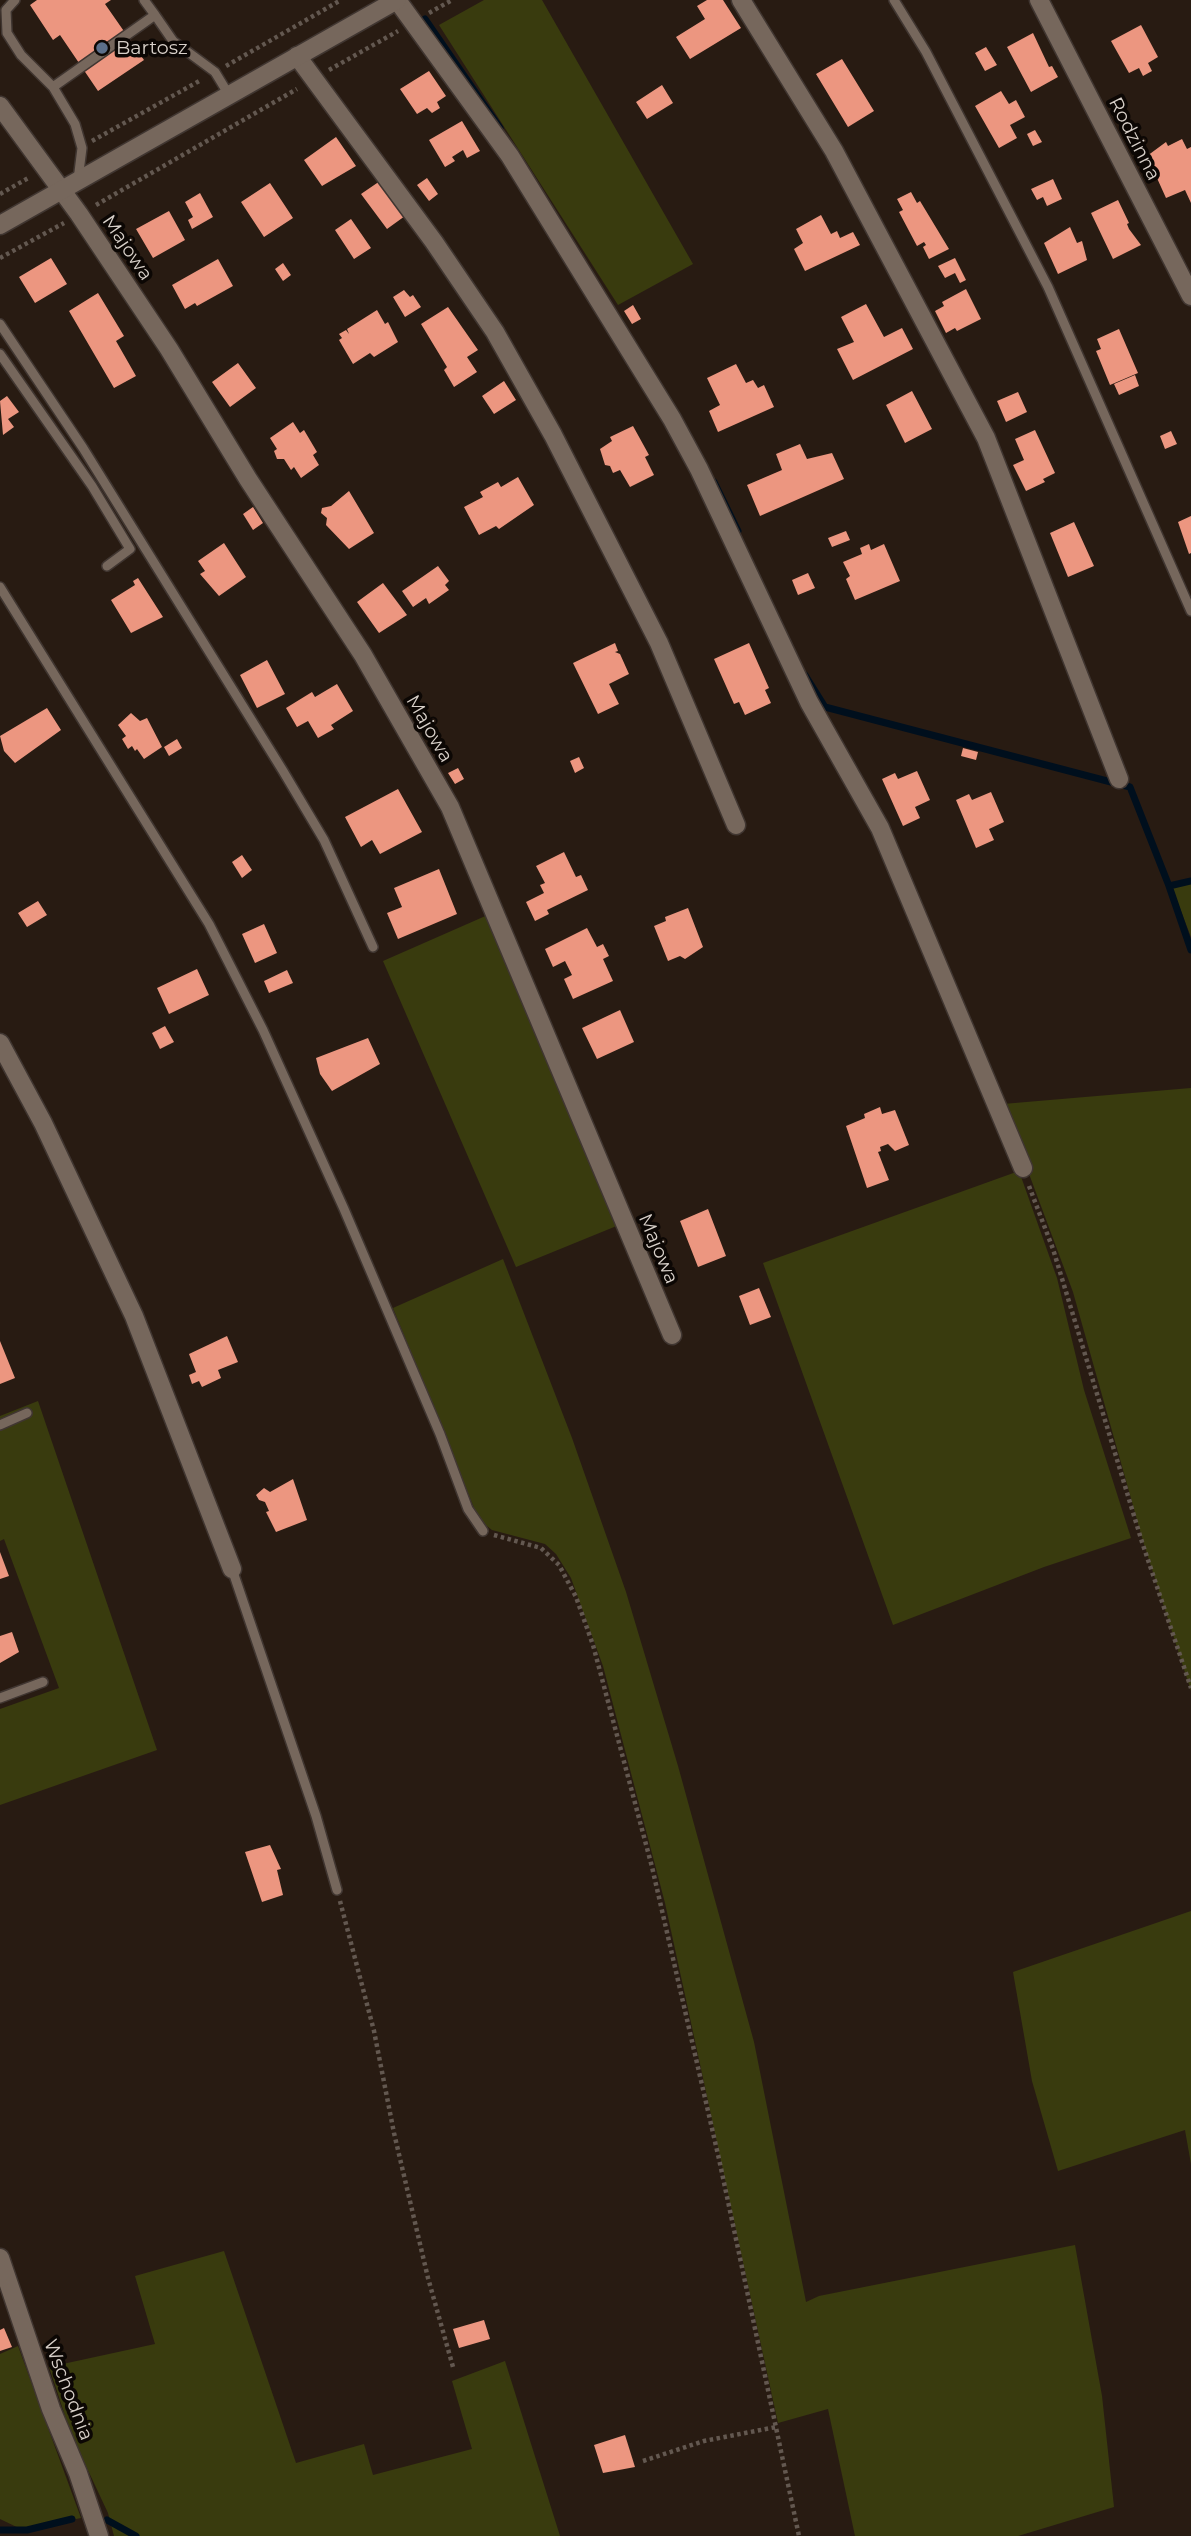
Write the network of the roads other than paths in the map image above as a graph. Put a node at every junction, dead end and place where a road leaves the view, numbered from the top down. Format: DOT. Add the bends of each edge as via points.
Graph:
graph roads {
  1 [pos="15,0"];
  2 [pos="144,0"];
  3 [pos="397,0"];
  4 [pos="741,0"];
  5 [pos="894,0"];
  6 [pos="1039,0"];
  7 [pos="155,15"];
  8 [pos="297,56"];
  9 [pos="52,87"];
  10 [pos="229,95"];
  11 [pos="0,106"];
  12 [pos="78,180"];
  13 [pos="61,190"];
  14 [pos="0,225"];
  15 [pos="1191,296"];
  16 [pos="0,324"];
  17 [pos="0,354"];
  18 [pos="107,566"];
  19 [pos="0,587"];
  20 [pos="1191,611"];
  21 [pos="1119,779"];
  22 [pos="736,825"];
  23 [pos="373,947"];
  24 [pos="0,1042"];
  25 [pos="1023,1168"];
  26 [pos="672,1335"];
  27 [pos="27,1413"];
  28 [pos="0,1424"];
  29 [pos="483,1531"];
  30 [pos="232,1569"];
  31 [pos="43,1682"];
  32 [pos="0,1698"];
  33 [pos="337,1890"];
  34 [pos="0,2258"];
  35 [pos="99,2536"];
  1 -- 9 [label="lane" via="6,10 7,33"];
  2 -- 7 [label="lane"];
  3 -- 8 [label="street"];
  3 -- 25 [label="street" via="510,156 672,419 809,702 880,828"];
  4 -- 21 [label="street" via="834,151 986,438"];
  5 -- 20 [label="lane" via="926,52 1048,286"];
  6 -- 15 [label="street, Rodzinna"];
  7 -- 9 [label="lane"];
  7 -- 10 [label="lane" via="186,53 215,72"];
  8 -- 10 [label="street"];
  8 -- 22 [label="street" via="495,332 659,643"];
  9 -- 12 [label="lane" via="75,124 82,148"];
  10 -- 12 [label="street"];
  11 -- 13 [label="street, Majowa"];
  12 -- 13 [label="street"];
  13 -- 14 [label="street"];
  13 -- 26 [label="street, Majowa" via="310,569 450,807"];
  16 -- 23 [label="lane" via="83,448 283,771 324,840"];
  17 -- 18 [label="lane" via="130,549"];
  19 -- 29 [label="lane" via="209,924 344,1209 468,1508"];
  24 -- 30 [label="street" via="134,1316"];
  27 -- 28 [label="lane"];
  30 -- 33 [label="lane"];
  31 -- 32 [label="lane"];
  34 -- 35 [label="street, Wschodnia"];
}
